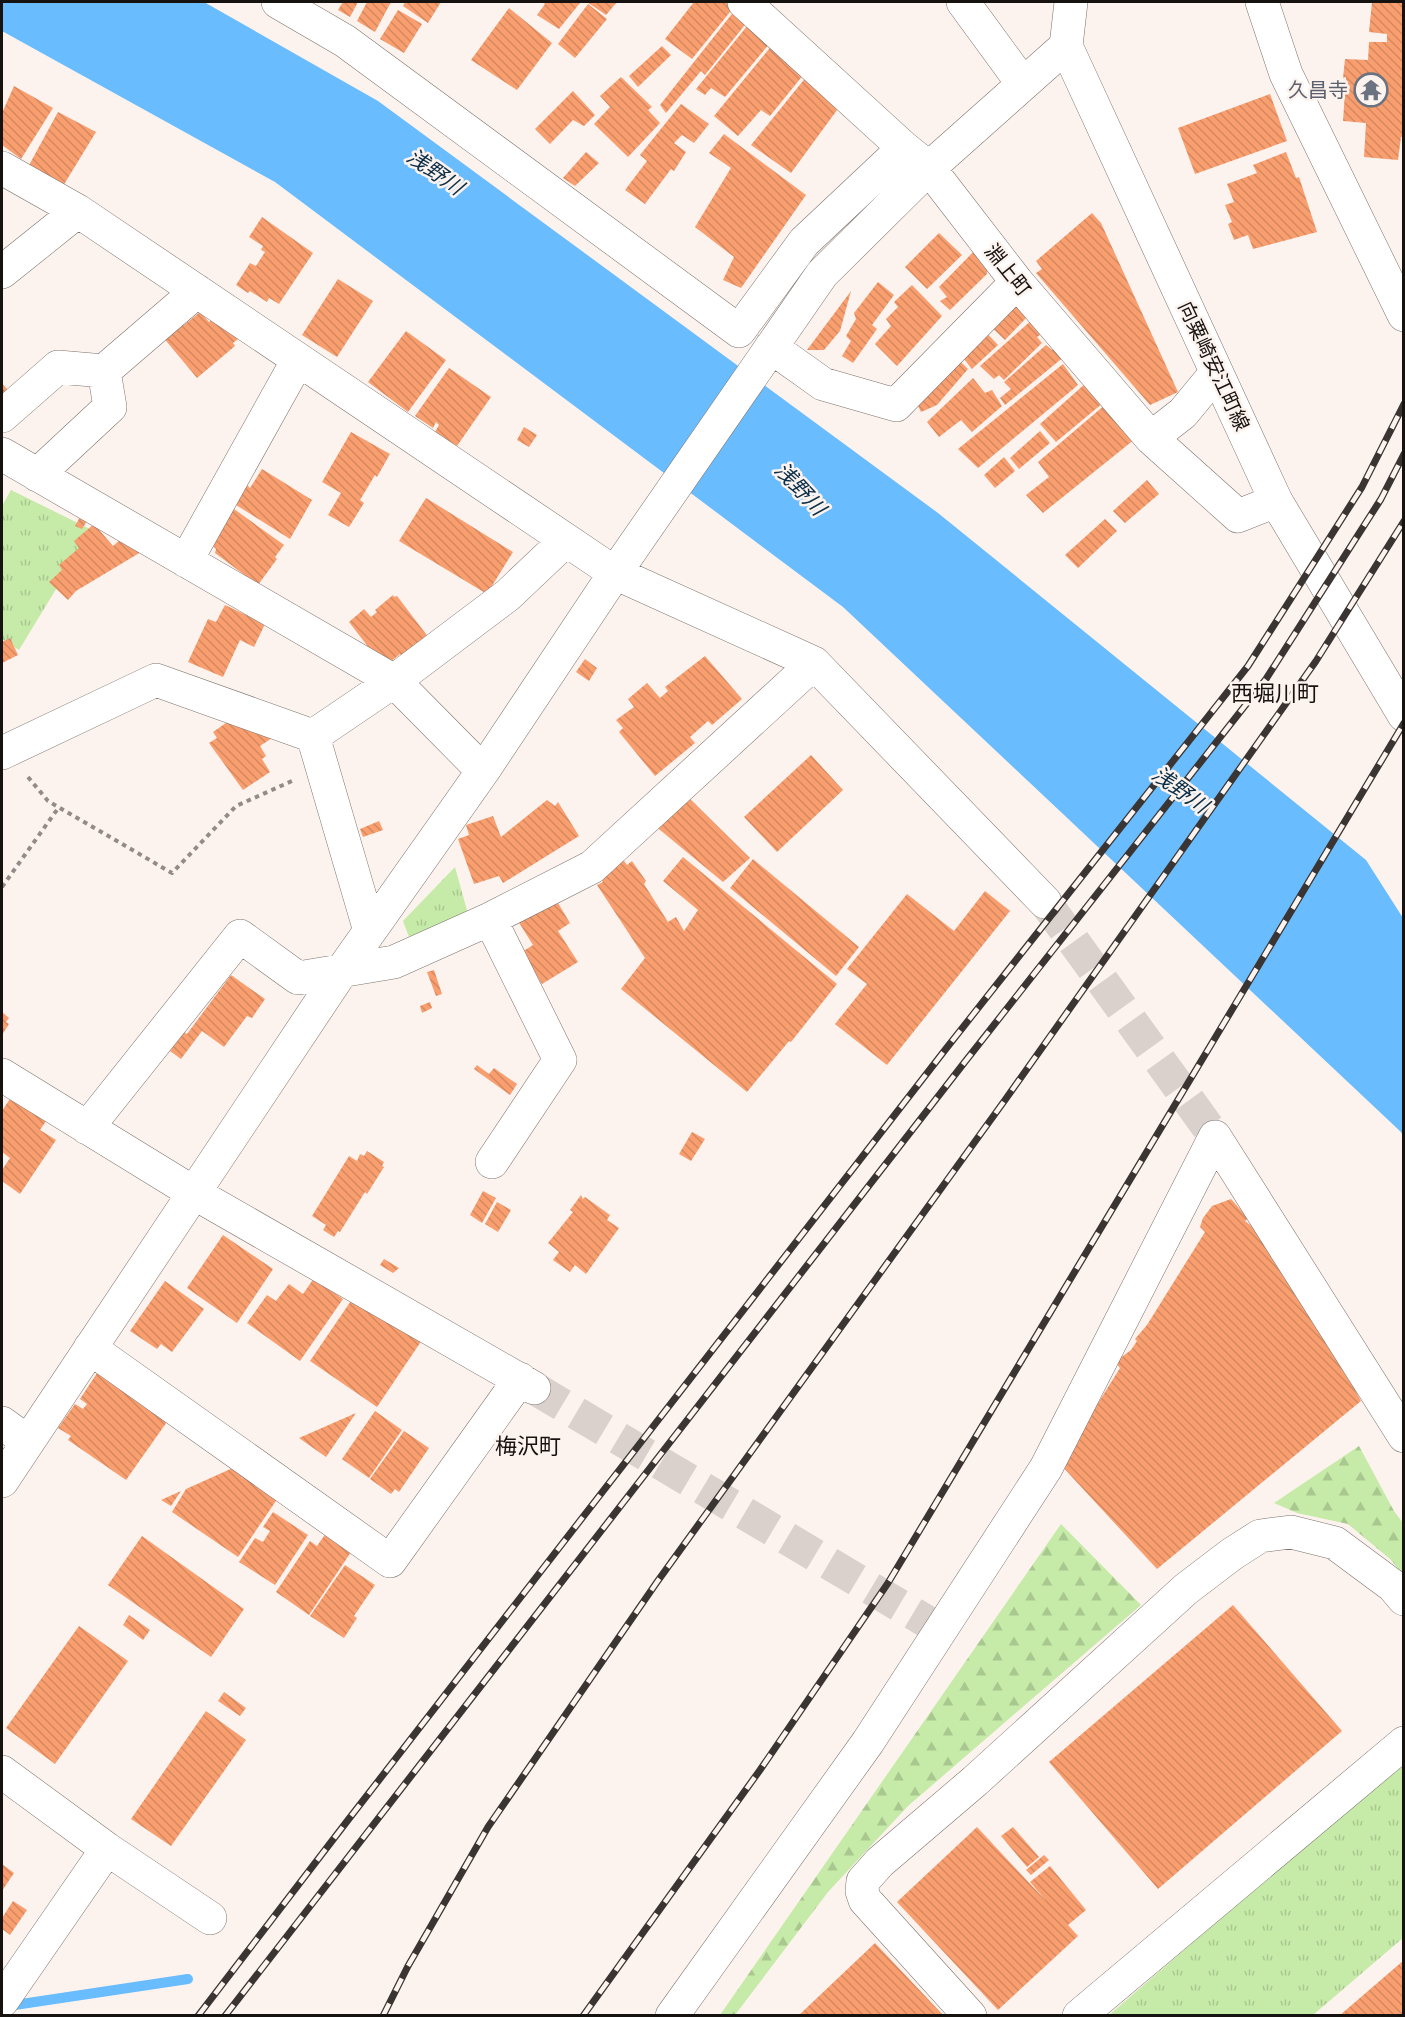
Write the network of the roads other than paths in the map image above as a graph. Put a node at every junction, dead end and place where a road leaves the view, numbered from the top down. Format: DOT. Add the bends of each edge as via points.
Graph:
graph roads {
  1 [pos="278,2"];
  2 [pos="744,2"];
  3 [pos="963,2"];
  4 [pos="1071,2"];
  5 [pos="1262,2"];
  6 [pos="1066,46"];
  7 [pos="1023,84"];
  8 [pos="916,158"];
  9 [pos="2,168"];
  10 [pos="78,211"];
  11 [pos="2,272"];
  12 [pos="1017,282"];
  13 [pos="197,291"];
  14 [pos="1404,315"];
  15 [pos="771,347"];
  16 [pos="298,360"];
  17 [pos="104,371"];
  18 [pos="1216,373"];
  19 [pos="2,416"];
  20 [pos="1151,438"];
  21 [pos="2,454"];
  22 [pos="37,475"];
  23 [pos="1276,501"];
  24 [pos="566,540"];
  25 [pos="186,561"];
  26 [pos="615,573"];
  27 [pos="814,663"];
  28 [pos="394,681"];
  29 [pos="1404,715"];
  30 [pos="313,736"];
  31 [pos="4,752"];
  32 [pos="483,771"];
  33 [pos="1045,902"];
  34 [pos="490,919"];
  35 [pos="370,931"];
  36 [pos="341,972"];
  37 [pos="2,1075"];
  38 [pos="87,1128"];
  39 [pos="492,1162"];
  40 [pos="194,1193"];
  41 [pos="90,1348"];
  42 [pos="2,1423"];
  43 [pos="1404,1436"];
  44 [pos="28,1442"];
  45 [pos="2,1481"];
  46 [pos="1404,1599"];
  47 [pos="1404,1743"];
  48 [pos="2,1772"];
  49 [pos="107,1849"];
  50 [pos="210,1918"];
  51 [pos="2,2001"];
  52 [pos="672,2016"];
  53 [pos="970,2016"];
  54 [pos="1078,2016"];
  1 -- 8 [label="street" via="345,41 739,331 804,242"];
  2 -- 8 [label="street, 淵上町"];
  3 -- 7 [label="street"];
  4 -- 6 [label="street"];
  5 -- 14 [label="street" via="1286,74"];
  6 -- 7 [label="street"];
  6 -- 18 [label="street, 向粟崎安江町線"];
  7 -- 8 [label="street"];
  8 -- 12 [label="street, 淵上町"];
  8 -- 15 [label="street" via="822,274"];
  9 -- 10 [label="street"];
  10 -- 11 [label="street"];
  10 -- 13 [label="street"];
  12 -- 15 [label="street" via="896,405 823,384"];
  12 -- 20 [label="street, 淵上町"];
  13 -- 16 [label="street"];
  13 -- 17 [label="street"];
  15 -- 26 [label="street"];
  16 -- 24 [label="street"];
  16 -- 25 [label="street"];
  17 -- 19 [label="street" via="58,367"];
  17 -- 22 [label="street" via="110,407"];
  18 -- 20 [label="street" via="1183,413"];
  18 -- 23 [label="street, 向粟崎安江町線"];
  20 -- 23 [label="street, 淵上町" via="1238,516"];
  21 -- 22 [label="street"];
  22 -- 25 [label="street"];
  23 -- 29 [label="street, 向粟崎安江町線"];
  24 -- 26 [label="street"];
  24 -- 28 [label="street" via="508,594"];
  25 -- 28 [label="street"];
  26 -- 27 [label="street"];
  26 -- 32 [label="street"];
  27 -- 33 [label="street"];
  27 -- 34 [label="street" via="592,867"];
  28 -- 30 [label="street"];
  28 -- 32 [label="street"];
  30 -- 31 [label="street" via="156,680"];
  30 -- 35 [label="street"];
  32 -- 35 [label="street"];
  34 -- 36 [label="street" via="394,962"];
  34 -- 39 [label="street" via="560,1060"];
  35 -- 36 [label="street"];
  36 -- 38 [label="street" via="298,978 240,936"];
  36 -- 40 [label="street"];
  37 -- 38 [label="street"];
  38 -- 40 [label="street"];
  40 -- 41 [label="street"];
  40 -- 41 [label="street" via="527,1384 390,1561"];
  41 -- 44 [label="street"];
  42 -- 44 [label="street"];
  43 -- 52 [label="street" via="1215,1137 1046,1468 868,1742"];
  44 -- 45 [label="street"];
  46 -- 53 [label="street" via="1393,1586 1335,1543 1291,1532 1260,1536 1186,1589 880,1862 863,1881 865,1900"];
  47 -- 54 [label="street"];
  48 -- 49 [label="street"];
  49 -- 50 [label="street"];
  49 -- 51 [label="street"];
}
